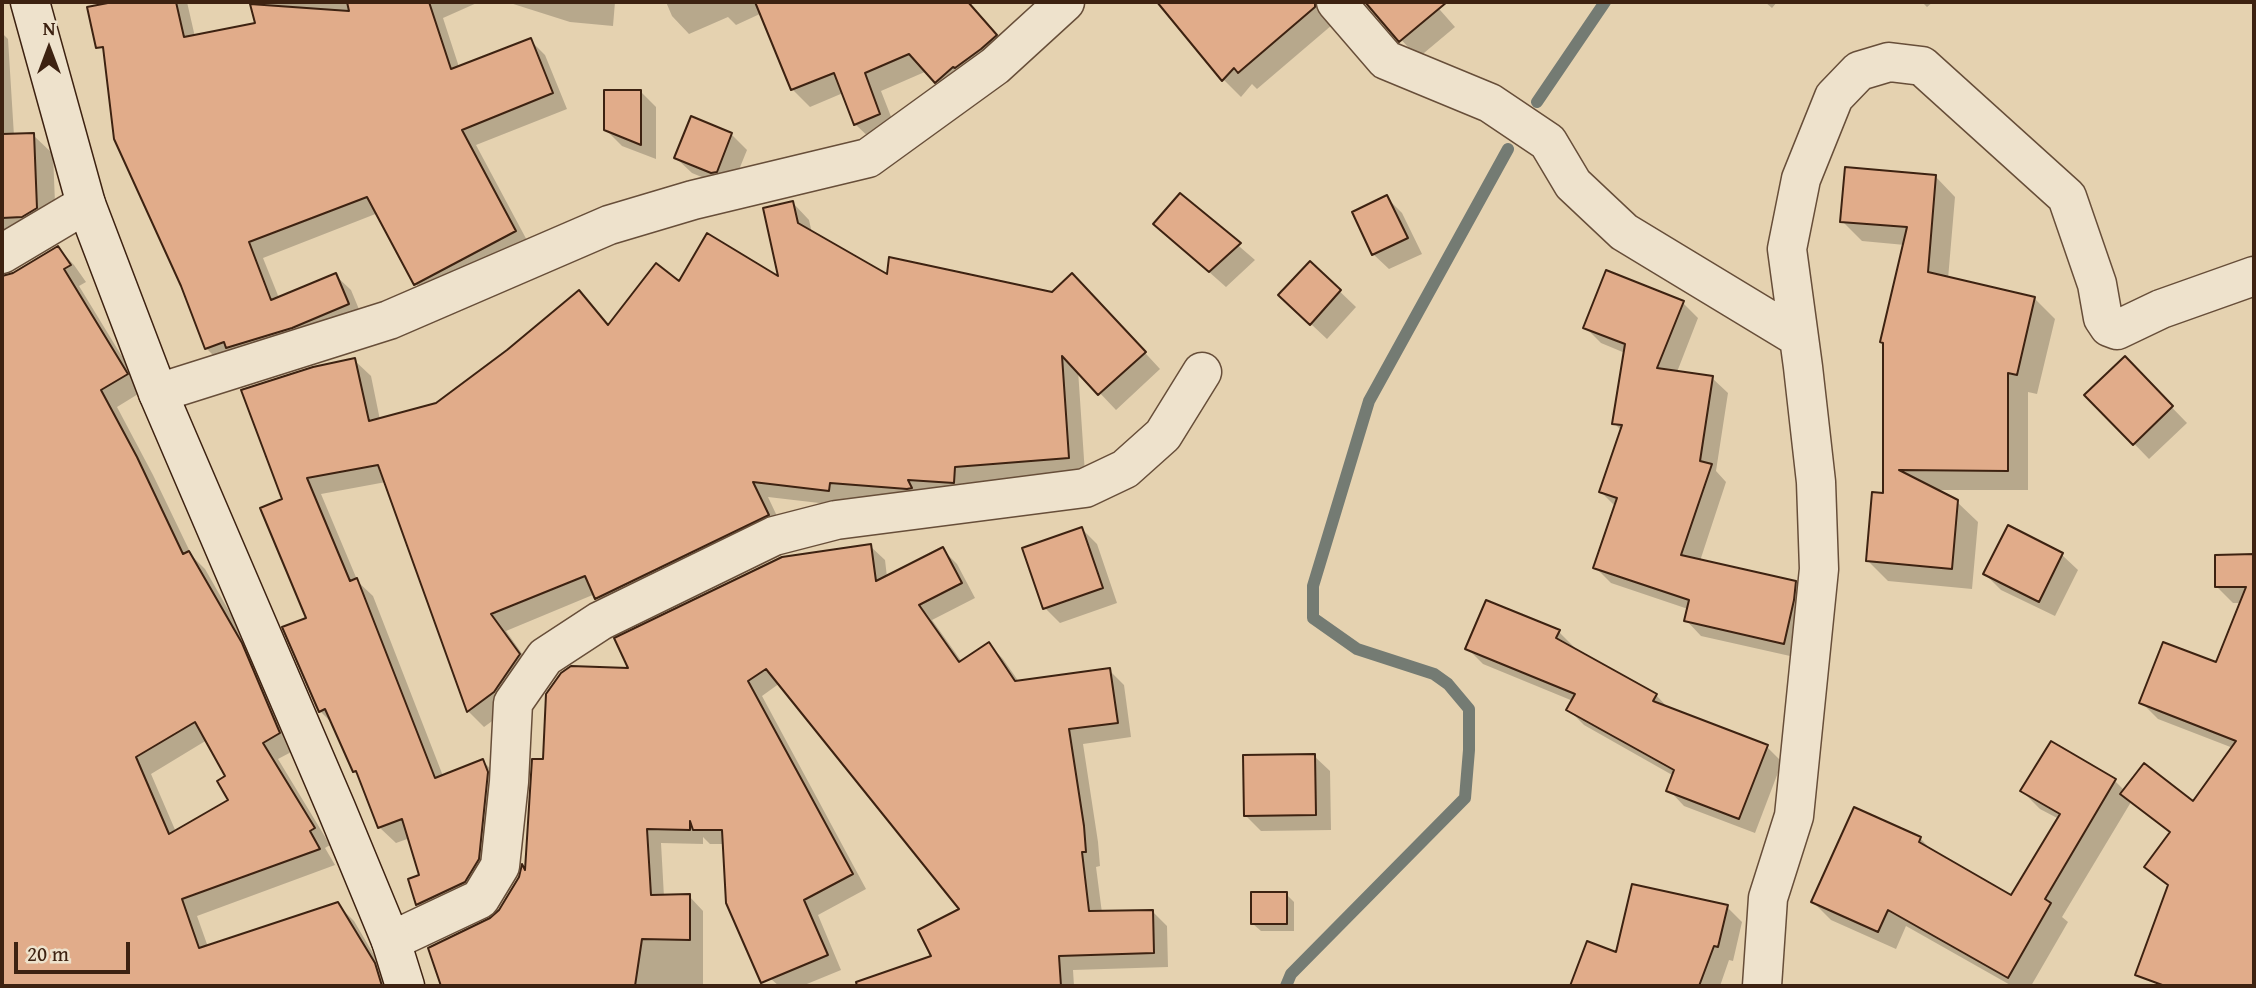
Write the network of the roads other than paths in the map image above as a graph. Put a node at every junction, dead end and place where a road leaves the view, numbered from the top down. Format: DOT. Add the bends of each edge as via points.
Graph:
graph roads {
  1 [pos="30,2"];
  2 [pos="1065,2"];
  3 [pos="1336,2"];
  4 [pos="86,204"];
  5 [pos="2,254"];
  6 [pos="2254,276"];
  7 [pos="1799,338"];
  8 [pos="1202,372"];
  9 [pos="158,393"];
  10 [pos="391,942"];
  11 [pos="405,986"];
  12 [pos="1762,986"];
  1 -- 4 [label="street"];
  2 -- 9 [label="street" via="995,65 868,158 609,225 389,320"];
  3 -- 7 [label="street" via="1386,60 1490,103 1548,142 1573,184 1624,232"];
  4 -- 5 [label="street"];
  4 -- 9 [label="street"];
  6 -- 7 [label="street" via="2117,330 2109,327 2067,197 1922,65 1889,62 1859,71 1834,97 1801,178 1787,249"];
  7 -- 12 [label="street" via="1816,482 1819,569 1794,816 1768,898"];
  8 -- 10 [label="street" via="1163,435 1125,470 1084,488 836,520 774,536 600,621 545,657 513,703 500,866 480,899"];
  9 -- 10 [label="street"];
  10 -- 11 [label="street"];
}
